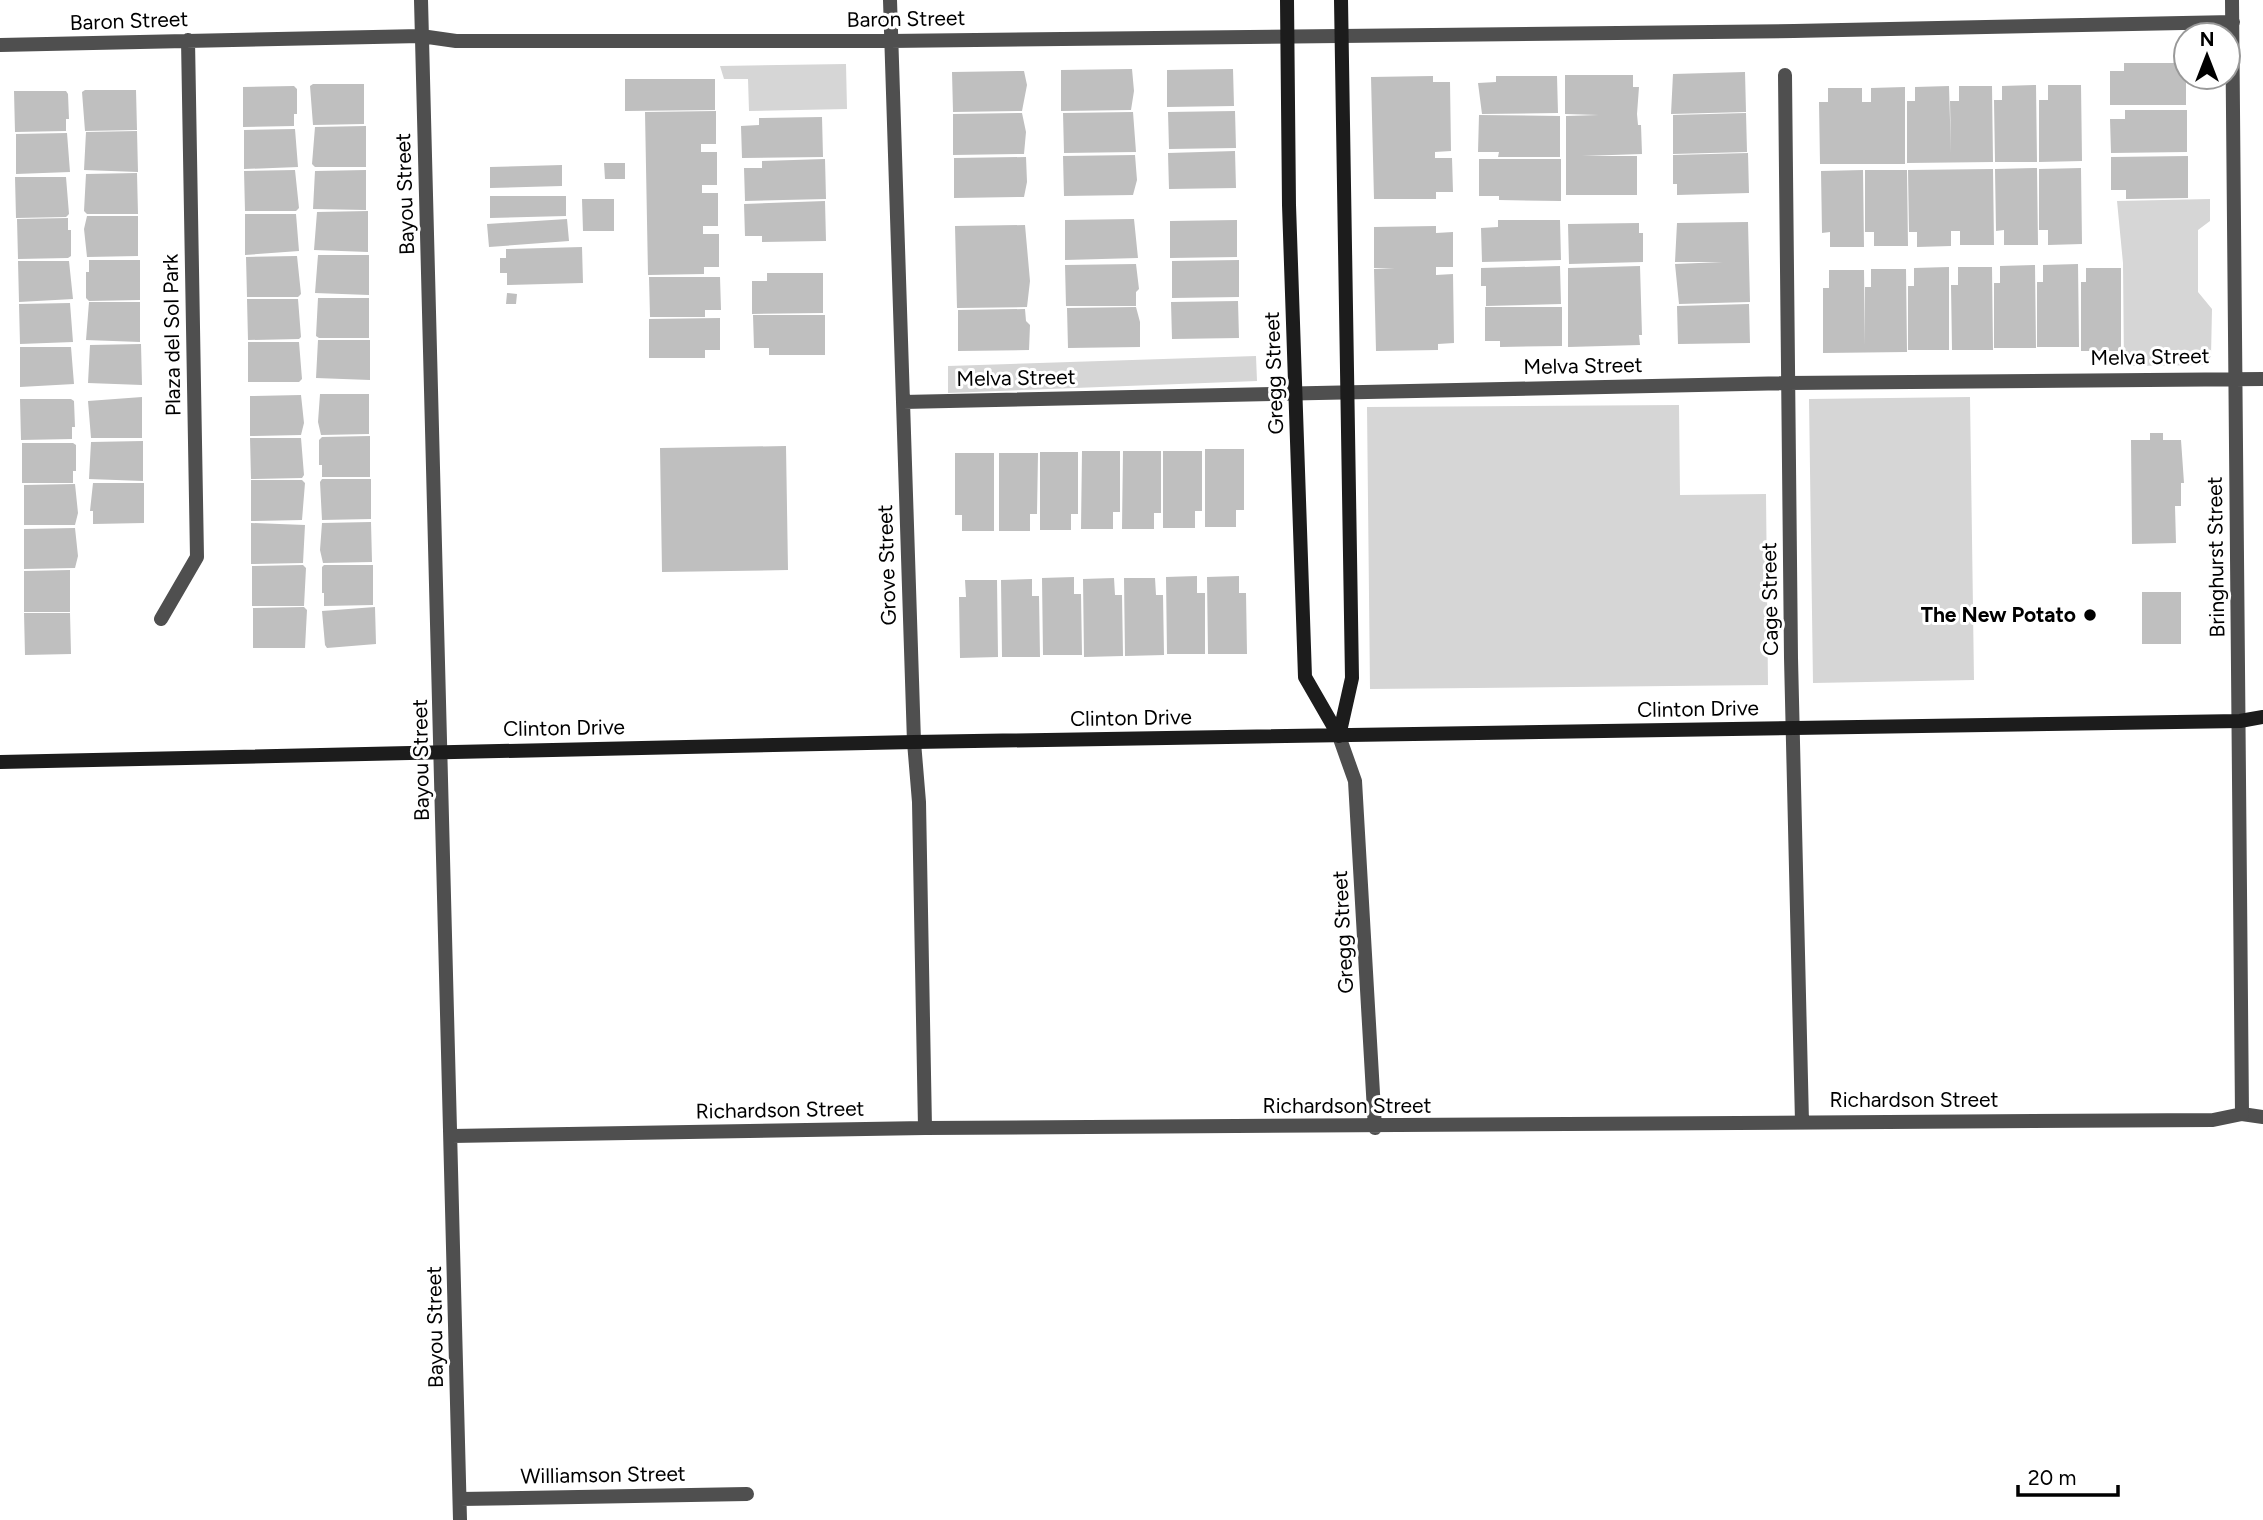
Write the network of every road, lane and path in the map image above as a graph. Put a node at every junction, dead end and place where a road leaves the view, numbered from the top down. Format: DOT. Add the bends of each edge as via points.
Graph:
graph roads {
  1 [pos="421,0"];
  2 [pos="890,0"];
  3 [pos="1287,0"];
  4 [pos="1341,0"];
  5 [pos="2232,0"];
  6 [pos="2233,21"];
  7 [pos="2172,23"];
  8 [pos="1287,34"];
  9 [pos="1342,35"];
  10 [pos="421,36"];
  11 [pos="188,40"];
  12 [pos="890,41"];
  13 [pos="0,45"];
  14 [pos="1785,75"];
  15 [pos="2233,91"];
  16 [pos="2235,377"];
  17 [pos="2263,379"];
  18 [pos="1788,383"];
  19 [pos="1296,393"];
  20 [pos="1347,393"];
  21 [pos="903,402"];
  22 [pos="161,620"];
  23 [pos="2263,718"];
  24 [pos="2240,721"];
  25 [pos="1794,729"];
  26 [pos="1339,736"];
  27 [pos="914,742"];
  28 [pos="441,751"];
  29 [pos="0,762"];
  30 [pos="2242,1114"];
  31 [pos="2263,1117"];
  32 [pos="1802,1122"];
  33 [pos="925,1128"];
  34 [pos="1375,1128"];
  35 [pos="452,1136"];
  36 [pos="747,1493"];
  37 [pos="460,1499"];
  38 [pos="460,1520"];
  1 -- 10 [label="street, Bayou Street"];
  2 -- 12 [label="street, Grove Street"];
  3 -- 8 [label="main road, Gregg Street"];
  4 -- 9 [label="main road"];
  5 -- 6 [label="street, Bringhurst Street"];
  7 -- 9 [label="street, Baron Street"];
  8 -- 9 [label="street, Baron Street"];
  8 -- 12 [label="street, Baron Street"];
  8 -- 19 [label="main road, Gregg Street"];
  9 -- 20 [label="main road"];
  10 -- 11 [label="street, Baron Street"];
  10 -- 12 [label="street, Baron Street" via="456,41"];
  10 -- 28 [label="street, Bayou Street"];
  11 -- 13 [label="street, Baron Street"];
  11 -- 22 [label="street, Plaza del Sol Park" via="197,557"];
  12 -- 21 [label="street, Grove Street"];
  14 -- 18 [label="street, Cage Street"];
  15 -- 16 [label="street, Bringhurst Street"];
  16 -- 17 [label="street, Melva Street"];
  16 -- 18 [label="street, Melva Street"];
  16 -- 24 [label="street, Bringhurst Street"];
  18 -- 20 [label="street, Melva Street"];
  18 -- 25 [label="street, Cage Street"];
  19 -- 20 [label="street, Melva Street"];
  19 -- 21 [label="street, Melva Street"];
  19 -- 26 [label="main road, Gregg Street" via="1305,677"];
  20 -- 26 [label="main road" via="1352,678"];
  21 -- 27 [label="street, Grove Street"];
  23 -- 24 [label="main road, Clinton Drive"];
  24 -- 25 [label="main road, Clinton Drive"];
  24 -- 30 [label="street, Bringhurst Street"];
  25 -- 26 [label="main road, Clinton Drive"];
  25 -- 32 [label="street, Cage Street"];
  26 -- 27 [label="main road, Clinton Drive"];
  26 -- 34 [label="street, Gregg Street" via="1355,781"];
  27 -- 28 [label="main road, Clinton Drive"];
  27 -- 33 [label="street, Grove Street"];
  28 -- 29 [label="main road, Clinton Drive"];
  28 -- 35 [label="street, Bayou Street"];
  30 -- 31 [label="street, Richardson Street"];
  30 -- 32 [label="street, Richardson Street" via="2213,1120"];
  32 -- 34 [label="street, Richardson Street"];
  33 -- 34 [label="street, Richardson Street"];
  33 -- 35 [label="street, Richardson Street"];
  35 -- 37 [label="street, Bayou Street"];
  36 -- 37 [label="street, Williamson Street"];
  37 -- 38 [label="street, Bayou Street"];
}
